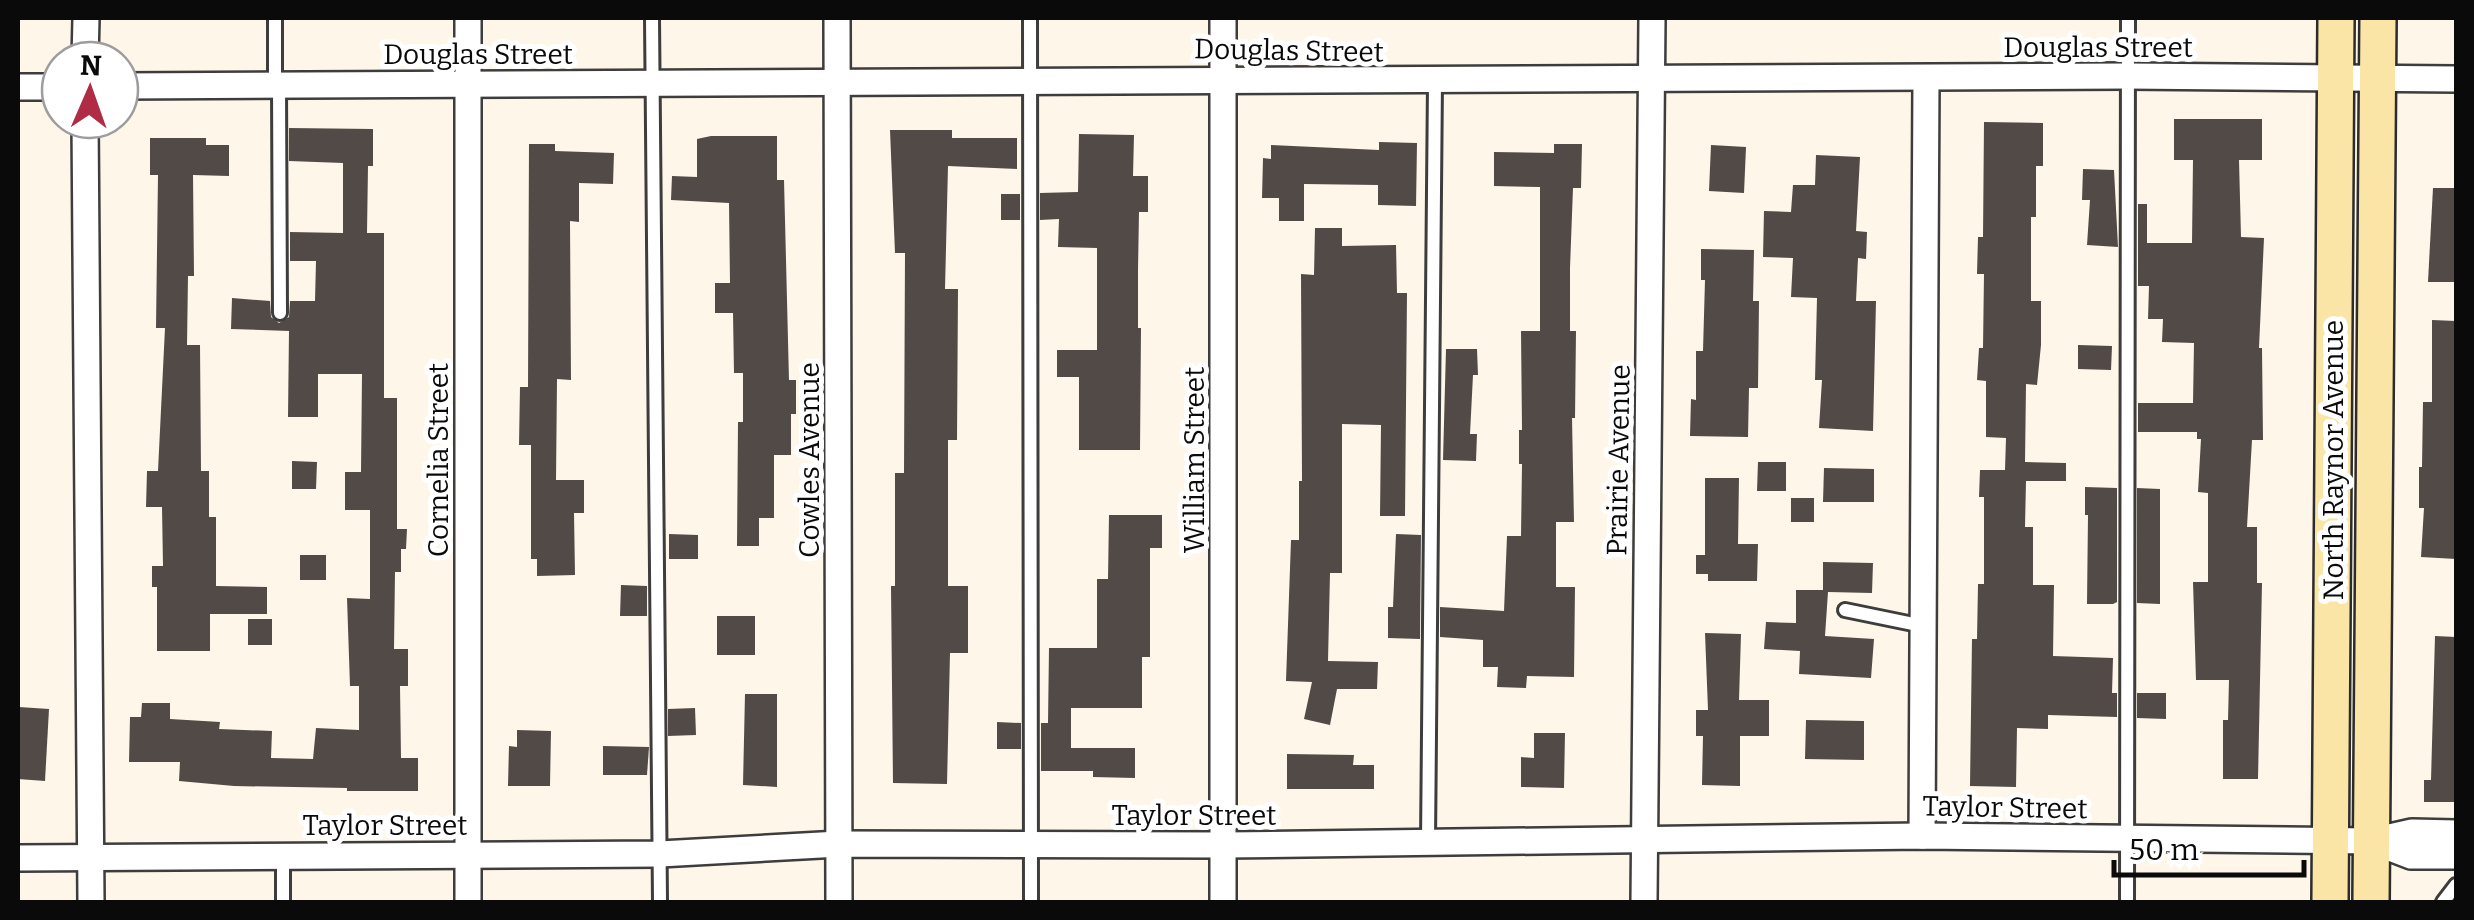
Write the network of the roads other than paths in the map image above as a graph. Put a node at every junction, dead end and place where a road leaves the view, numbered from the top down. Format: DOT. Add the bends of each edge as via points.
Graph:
graph roads {
  1 [pos="276,18"];
  2 [pos="468,18"];
  3 [pos="652,18"];
  4 [pos="837,18"];
  5 [pos="1030,18"];
  6 [pos="1223,18"];
  7 [pos="1652,18"];
  8 [pos="2128,18"];
  9 [pos="2336,18"];
  10 [pos="2378,18"];
  11 [pos="2127,76"];
  12 [pos="1223,78"];
  13 [pos="2336,78"];
  14 [pos="1926,79"];
  15 [pos="2376,79"];
  16 [pos="1030,80"];
  17 [pos="1652,80"];
  18 [pos="2456,80"];
  19 [pos="837,81"];
  20 [pos="652,82"];
  21 [pos="1436,82"];
  22 [pos="467,84"];
  23 [pos="277,85"];
  24 [pos="140,86"];
  25 [pos="85,140"];
  26 [pos="280,313"];
  27 [pos="1846,610"];
  28 [pos="1923,626"];
  29 [pos="2456,833"];
  30 [pos="1922,836"];
  31 [pos="2128,838"];
  32 [pos="1644,839"];
  33 [pos="2331,840"];
  34 [pos="2372,841"];
  35 [pos="1428,842"];
  36 [pos="839,844"];
  37 [pos="1031,845"];
  38 [pos="1225,845"];
  39 [pos="468,854"];
  40 [pos="660,854"];
  41 [pos="283,856"];
  42 [pos="2456,856"];
  43 [pos="18,858"];
  44 [pos="91,858"];
  45 [pos="2456,885"];
  46 [pos="91,902"];
  47 [pos="283,902"];
  48 [pos="468,902"];
  49 [pos="660,902"];
  50 [pos="839,902"];
  51 [pos="1031,902"];
  52 [pos="1224,902"];
  53 [pos="1644,902"];
  54 [pos="2128,902"];
  55 [pos="2330,902"];
  56 [pos="2372,902"];
  57 [pos="2442,902"];
  1 -- 23 [label="lane"];
  2 -- 22 [label="street, Cornelia Street"];
  3 -- 20 [label="lane"];
  4 -- 19 [label="street, Cowles Avenue"];
  5 -- 16 [label="lane"];
  6 -- 12 [label="street, William Street"];
  7 -- 17 [label="street, Prairie Avenue"];
  8 -- 11 [label="lane"];
  9 -- 13 [label="main road, North Raynor Avenue"];
  10 -- 15 [label="main road, North Raynor Avenue"];
  11 -- 13 [label="street, Douglas Street"];
  11 -- 14 [label="street, Douglas Street"];
  11 -- 31 [label="lane"];
  12 -- 16 [label="street, Douglas Street"];
  12 -- 21 [label="street, Douglas Street"];
  12 -- 38 [label="street, William Street"];
  13 -- 15 [label="street, Douglas Street"];
  13 -- 33 [label="main road, North Raynor Avenue"];
  14 -- 17 [label="street, Douglas Street"];
  14 -- 28 [label="street"];
  15 -- 18 [label="street, Douglas Street"];
  15 -- 34 [label="main road, North Raynor Avenue"];
  16 -- 19 [label="street, Douglas Street"];
  16 -- 37 [label="lane"];
  17 -- 21 [label="street, Douglas Street"];
  17 -- 32 [label="street, Prairie Avenue"];
  19 -- 20 [label="street, Douglas Street"];
  19 -- 36 [label="street, Cowles Avenue"];
  20 -- 22 [label="street, Douglas Street"];
  20 -- 40 [label="lane"];
  21 -- 35 [label="lane"];
  22 -- 23 [label="street, Douglas Street"];
  22 -- 39 [label="street, Cornelia Street"];
  23 -- 24 [label="street, Douglas Street"];
  23 -- 26 [label="lane"];
  25 -- 44 [label="street"];
  27 -- 28 [label="lane"];
  28 -- 30 [label="street"];
  29 -- 34 [label="street, Taylor Street" via="2412,832"];
  30 -- 31 [label="street, Taylor Street"];
  30 -- 32 [label="street, Taylor Street"];
  31 -- 33 [label="street, Taylor Street"];
  31 -- 54 [label="lane"];
  32 -- 35 [label="street, Taylor Street"];
  32 -- 53 [label="street, Prairie Avenue"];
  33 -- 34 [label="street, Taylor Street"];
  33 -- 55 [label="main road, North Raynor Avenue"];
  34 -- 42 [label="street, Taylor Street" via="2411,856"];
  34 -- 56 [label="main road, North Raynor Avenue"];
  35 -- 38 [label="street, Taylor Street"];
  36 -- 37 [label="street, Taylor Street"];
  36 -- 40 [label="street, Taylor Street"];
  36 -- 50 [label="street, Cowles Avenue"];
  37 -- 38 [label="street, Taylor Street"];
  37 -- 51 [label="lane"];
  38 -- 52 [label="street, William Street"];
  39 -- 40 [label="street, Taylor Street"];
  39 -- 41 [label="street, Taylor Street"];
  39 -- 48 [label="street, Cornelia Street"];
  40 -- 49 [label="lane"];
  41 -- 44 [label="street, Taylor Street"];
  41 -- 47 [label="lane"];
  43 -- 44 [label="street, Taylor Street"];
  44 -- 46 [label="street"];
  45 -- 57 [label="lane"];
}
